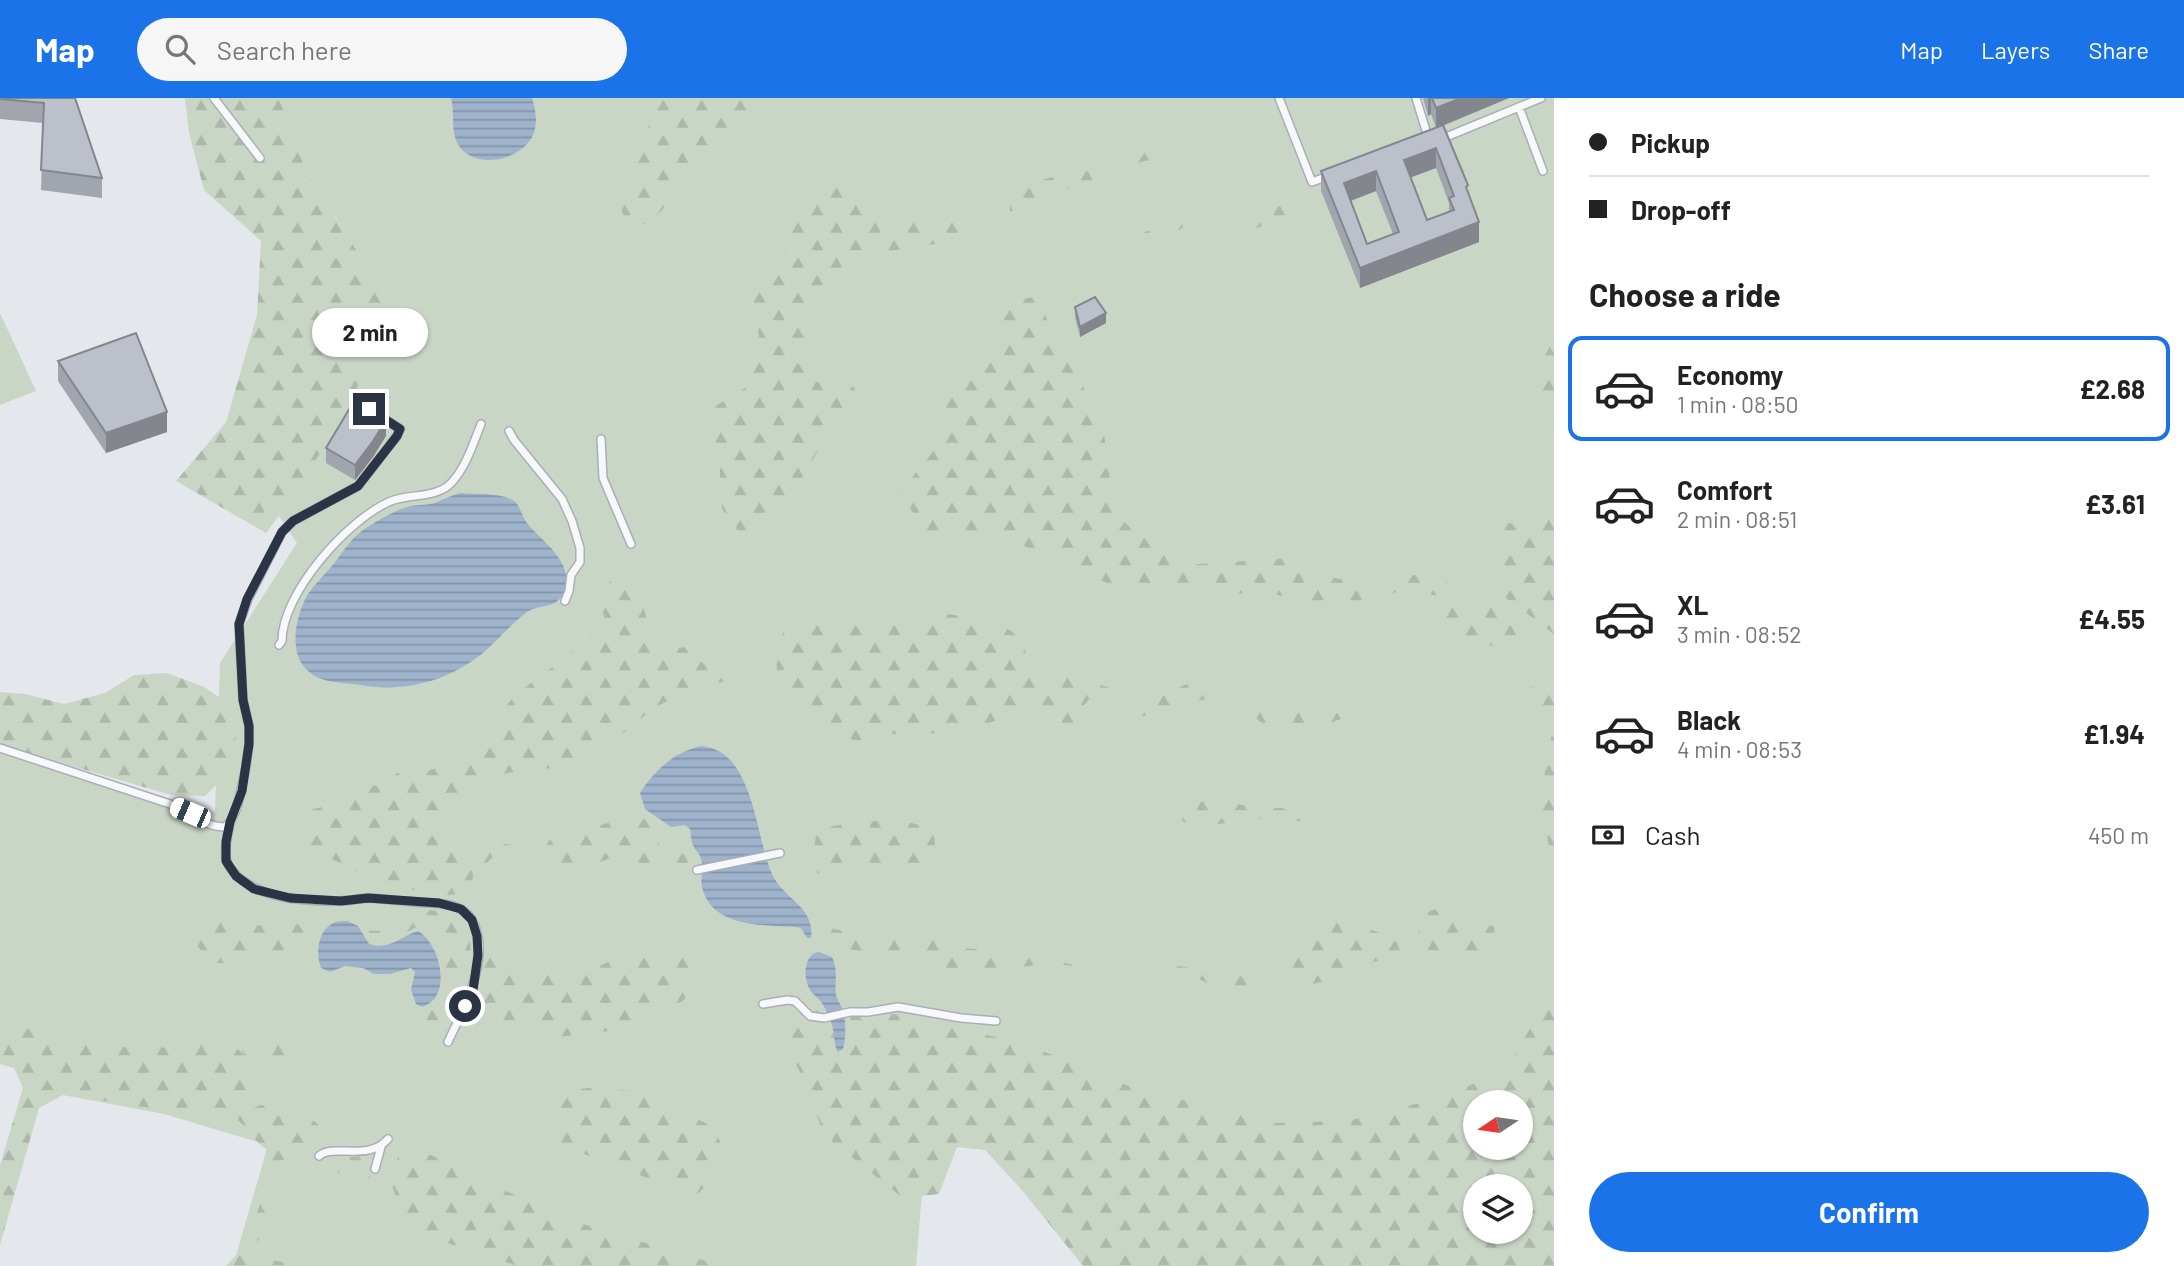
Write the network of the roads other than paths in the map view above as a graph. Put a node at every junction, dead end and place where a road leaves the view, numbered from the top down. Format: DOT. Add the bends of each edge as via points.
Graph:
graph roads {
  1 [pos="214,98"];
  2 [pos="1279,98"];
  3 [pos="1416,98"];
  4 [pos="1541,98"];
  5 [pos="1519,107"];
  6 [pos="1429,139"];
  7 [pos="1417,141"];
  8 [pos="260,158"];
  9 [pos="1543,171"];
  10 [pos="1335,173"];
  11 [pos="369,409"];
  12 [pos="481,424"];
  13 [pos="509,431"];
  14 [pos="601,439"];
  15 [pos="631,544"];
  16 [pos="565,601"];
  17 [pos="279,645"];
  18 [pos="0,748"];
  19 [pos="230,822"];
  20 [pos="779,853"];
  21 [pos="698,870"];
  22 [pos="764,1004"];
  23 [pos="996,1021"];
  24 [pos="448,1042"];
  25 [pos="388,1139"];
  26 [pos="381,1147"];
  27 [pos="319,1156"];
  28 [pos="375,1169"];
  1 -- 8 [label="lane"];
  2 -- 10 [label="lane" via="1312,182"];
  3 -- 6 [label="lane"];
  4 -- 5 [label="lane"];
  5 -- 6 [label="lane"];
  5 -- 9 [label="lane"];
  6 -- 7 [label="lane"];
  11 -- 19 [label="lane" via="400,429 397,436 358,486 293,521 282,532 247,599 239,624 249,744 242,791"];
  12 -- 17 [label="lane" via="451,483 439,492 380,506 321,558 296,595"];
  13 -- 16 [label="lane" via="567,505 580,562 571,575"];
  14 -- 15 [label="lane" via="603,478"];
  18 -- 19 [label="lane" via="173,805 215,827"];
  19 -- 24 [label="lane" via="226,861 236,876 254,889 290,898 439,903 461,909 472,920 477,936 473,990"];
  20 -- 21 [label="lane"];
  22 -- 23 [label="lane" via="795,1001 810,1016 824,1018 898,1007"];
  25 -- 26 [label="lane"];
  26 -- 27 [label="lane"];
  26 -- 28 [label="lane"];
}
